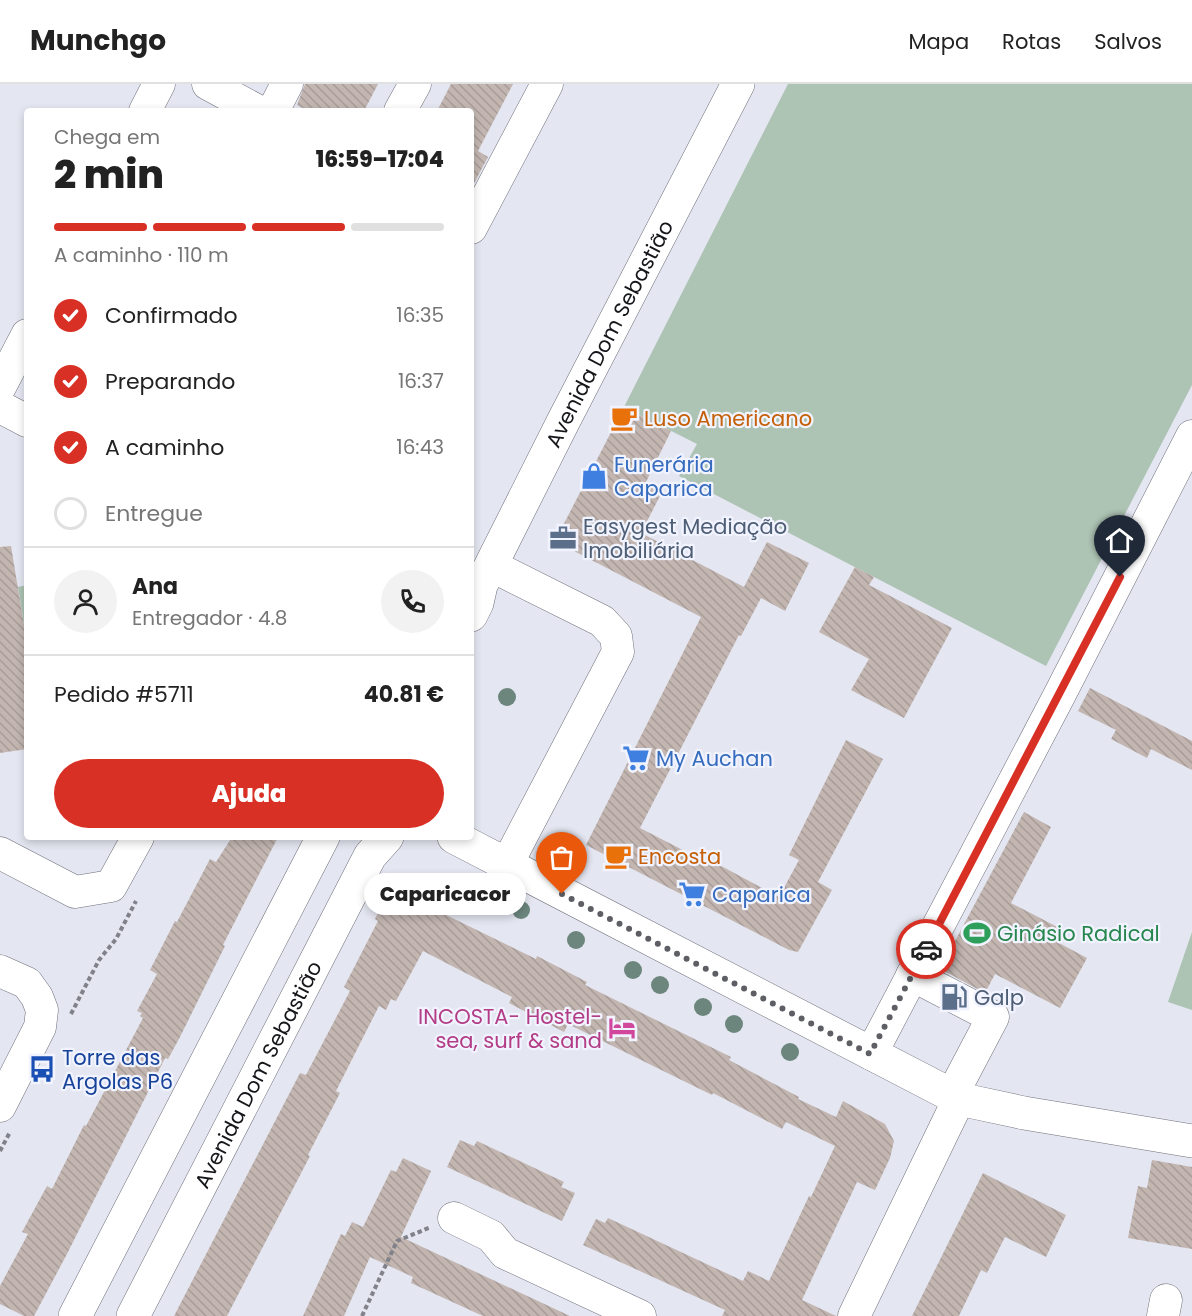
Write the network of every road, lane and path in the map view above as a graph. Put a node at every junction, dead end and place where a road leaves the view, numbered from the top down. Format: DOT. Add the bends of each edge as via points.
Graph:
graph roads {
  1 [pos="159,84"];
  2 [pos="208,84"];
  3 [pos="287,84"];
  4 [pos="415,84"];
  5 [pos="547,84"];
  6 [pos="738,84"];
  7 [pos="147,108"];
  8 [pos="252,108"];
  9 [pos="275,108"];
  10 [pos="402,108"];
  11 [pos="474,221"];
  12 [pos="24,341"];
  13 [pos="0,387"];
  14 [pos="0,407"];
  15 [pos="24,419"];
  16 [pos="1189,452"];
  17 [pos="479,590"];
  18 [pos="136,840"];
  19 [pos="322,840"];
  20 [pos="384,840"];
  21 [pos="460,840"];
  22 [pos="0,853"];
  23 [pos="507,864"];
  24 [pos="138,898"];
  25 [pos="0,971"];
  26 [pos="912,975"];
  27 [pos="68,1019"];
  28 [pos="870,1054"];
  29 [pos="956,1097"];
  30 [pos="5,1118"];
  31 [pos="1192,1141"];
  32 [pos="0,1151"];
  33 [pos="454,1218"];
  34 [pos="75,1316"];
  35 [pos="133,1316"];
  36 [pos="362,1316"];
  37 [pos="640,1316"];
  38 [pos="854,1316"];
  1 -- 7 [label="street"];
  2 -- 8 [label="street"];
  3 -- 9 [label="street"];
  4 -- 10 [label="street"];
  5 -- 11 [label="street"];
  6 -- 17 [label="main road, Avenida Dom Sebastião"];
  12 -- 13 [label="street"];
  14 -- 15 [label="street"];
  16 -- 26 [label="street" via="1021,793"];
  17 -- 23 [label="street" via="602,621 616,636 618,651"];
  18 -- 22 [label="street" via="111,886 75,892"];
  19 -- 34 [label="main road"];
  20 -- 35 [label="main road, Avenida Dom Sebastião" via="370,856"];
  21 -- 23 [label="main road"];
  23 -- 28 [label="main road"];
  24 -- 27 [label="path"];
  25 -- 30 [label="street" via="27,983 42,1010 40,1027"];
  26 -- 28 [label="street"];
  26 -- 29 [label="street" via="993,1017"];
  28 -- 29 [label="main road"];
  29 -- 31 [label="main road" via="1024,1113"];
  29 -- 38 [label="street"];
  30 -- 32 [label="path"];
  33 -- 36 [label="path" via="397,1241"];
  33 -- 37 [label="street" via="491,1236 505,1252"];
}
